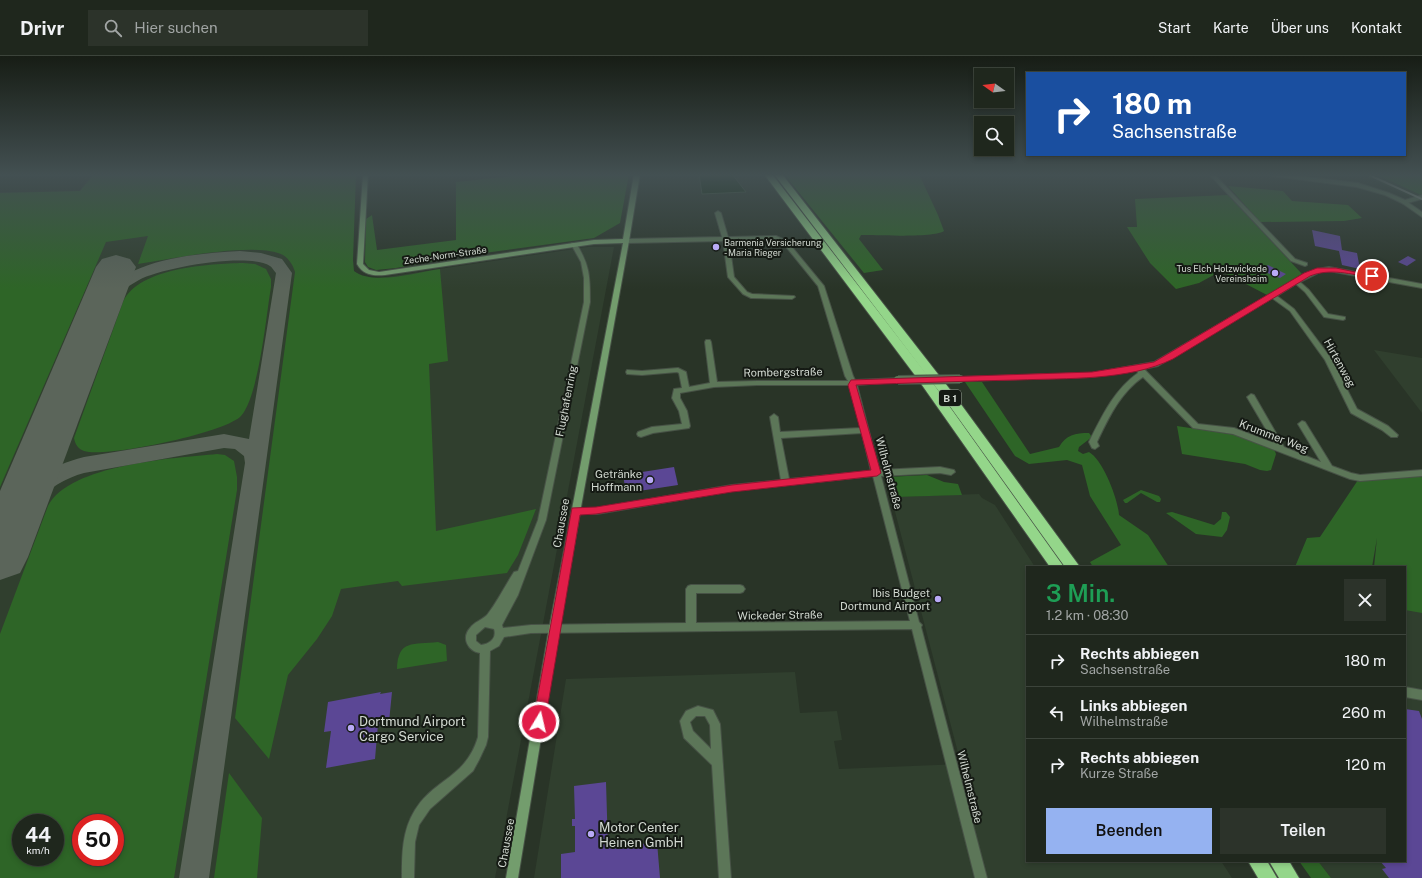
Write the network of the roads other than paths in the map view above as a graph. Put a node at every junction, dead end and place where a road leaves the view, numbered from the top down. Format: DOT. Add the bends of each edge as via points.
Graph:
graph roads {
  1 [pos="363,212"];
  2 [pos="631,212"];
  3 [pos="797,212"];
  4 [pos="808,212"];
  5 [pos="1247,212"];
  6 [pos="718,213"];
  7 [pos="726,240"];
  8 [pos="626,241"];
  9 [pos="574,244"];
  10 [pos="1305,264"];
  11 [pos="1296,281"];
  12 [pos="1422,286"];
  13 [pos="1273,296"];
  14 [pos="792,297"];
  15 [pos="1343,318"];
  16 [pos="708,342"];
  17 [pos="1139,368"];
  18 [pos="630,372"];
  19 [pos="853,383"];
  20 [pos="714,385"];
  21 [pos="686,389"];
  22 [pos="1251,397"];
  23 [pos="774,417"];
  24 [pos="1302,424"];
  25 [pos="865,430"];
  26 [pos="641,434"];
  27 [pos="778,435"];
  28 [pos="1394,435"];
  29 [pos="1095,446"];
  30 [pos="1281,449"];
  31 [pos="1329,468"];
  32 [pos="951,472"];
  33 [pos="877,473"];
  34 [pos="1422,473"];
  35 [pos="786,483"];
  36 [pos="576,511"];
  37 [pos="528,557"];
  38 [pos="1055,566"];
  39 [pos="1073,566"];
  40 [pos="740,589"];
  41 [pos="485,623"];
  42 [pos="917,625"];
  43 [pos="691,628"];
  44 [pos="499,629"];
  45 [pos="554,629"];
  46 [pos="485,649"];
  47 [pos="1406,692"];
  48 [pos="1422,695"];
  49 [pos="717,762"];
  50 [pos="1257,862"];
  51 [pos="1279,862"];
  52 [pos="408,878"];
  53 [pos="512,878"];
  54 [pos="725,878"];
  55 [pos="981,878"];
  56 [pos="1268,878"];
  57 [pos="1290,878"];
  1 -- 9 [label="main road, Zeche-Norm-Straße" via="360,264 368,272 380,273"];
  2 -- 8 [label="main road, Chaussee"];
  3 -- 38 [label="highway, B 1" via="921,375"];
  4 -- 39 [label="highway, B 1" via="948,395"];
  5 -- 10 [label="street" via="1289,256 1298,263"];
  6 -- 7 [label="street"];
  7 -- 8 [label="street, Wilhelmstraße"];
  7 -- 14 [label="street" via="731,277 745,293 751,296"];
  7 -- 19 [label="street, Wilhelmstraße" via="776,238 785,242 821,286"];
  8 -- 9 [label="main road, Zeche-Norm-Straße"];
  8 -- 36 [label="main road, Chaussee"];
  9 -- 37 [label="street, Flughafenring" via="584,262 587,302 544,512"];
  11 -- 12 [label="street, Rombergstraße" via="1319,270 1329,269"];
  11 -- 13 [label="street, Rombergstraße"];
  11 -- 15 [label="street" via="1326,316"];
  13 -- 17 [label="street, Rombergstraße" via="1170,357"];
  13 -- 28 [label="street, Hirtenweg" via="1292,310 1319,347 1354,411"];
  16 -- 20 [label="street"];
  17 -- 19 [label="street, Rombergstraße, bridge" via="1092,375"];
  17 -- 29 [label="street" via="1142,374 1127,384 1113,402 1093,442"];
  17 -- 30 [label="street, Krummer Weg" via="1196,426 1234,432"];
  18 -- 21 [label="street" via="678,370 682,372"];
  19 -- 20 [label="street, Rombergstraße"];
  19 -- 25 [label="street, Wilhelmstraße"];
  20 -- 21 [label="street, Rombergstraße"];
  21 -- 26 [label="street" via="678,390 675,396 683,412 686,426 652,430"];
  22 -- 30 [label="street"];
  23 -- 27 [label="street"];
  24 -- 31 [label="street, Krummer Weg"];
  25 -- 27 [label="street"];
  25 -- 33 [label="street, Wilhelmstraße"];
  27 -- 35 [label="street"];
  30 -- 31 [label="street, Krummer Weg"];
  31 -- 34 [label="street, Krummer Weg" via="1360,478"];
  32 -- 33 [label="street" via="940,470"];
  33 -- 35 [label="street"];
  33 -- 42 [label="street, Wilhelmstraße"];
  35 -- 36 [label="street" via="692,494 596,511"];
  36 -- 45 [label="main road, Chaussee"];
  37 -- 41 [label="street, Flughafenring"];
  37 -- 44 [label="street, Flughafenring"];
  40 -- 43 [label="street" via="691,589"];
  41 -- 44 [label="street"];
  41 -- 46 [label="street, Flughafenring" via="470,636 476,647"];
  42 -- 43 [label="street, Wickeder Straße"];
  42 -- 55 [label="street, Wilhelmstraße"];
  43 -- 45 [label="street, Wickeder Straße"];
  44 -- 45 [label="street"];
  44 -- 46 [label="street, Flughafenring" via="495,644"];
  45 -- 53 [label="main road, Chaussee"];
  46 -- 52 [label="street" via="483,737 480,749 468,768 428,803 415,821 407,849"];
  47 -- 48 [label="street"];
  49 -- 49 [label="street" via="715,724 712,717 704,711 692,712 685,721 688,734"];
  49 -- 54 [label="street"];
  50 -- 56 [label="highway"];
  51 -- 57 [label="highway"];
}
